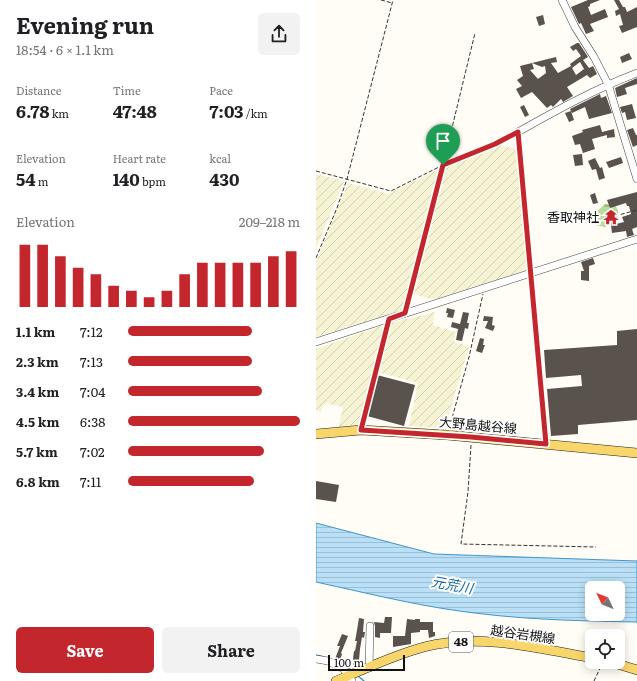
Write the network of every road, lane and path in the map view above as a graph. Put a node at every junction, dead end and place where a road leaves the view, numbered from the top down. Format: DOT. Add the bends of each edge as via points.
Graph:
graph roads {
  1 [pos="381,0"];
  2 [pos="393,0"];
  3 [pos="562,0"];
  4 [pos="392,3"];
  5 [pos="475,33"];
  6 [pos="637,73"];
  7 [pos="608,84"];
  8 [pos="518,132"];
  9 [pos="443,165"];
  10 [pos="316,171"];
  11 [pos="347,179"];
  12 [pos="637,179"];
  13 [pos="637,210"];
  14 [pos="616,216"];
  15 [pos="637,239"];
  16 [pos="316,258"];
  17 [pos="530,273"];
  18 [pos="485,288"];
  19 [pos="405,313"];
  20 [pos="389,319"];
  21 [pos="316,342"];
  22 [pos="361,430"];
  23 [pos="316,434"];
  24 [pos="447,435"];
  25 [pos="471,437"];
  26 [pos="546,444"];
  27 [pos="637,453"];
  28 [pos="596,547"];
  29 [pos="370,626"];
  30 [pos="585,657"];
  31 [pos="316,659"];
  32 [pos="625,666"];
  33 [pos="368,668"];
  34 [pos="600,669"];
  35 [pos="637,670"];
  36 [pos="349,679"];
  37 [pos="336,681"];
  38 [pos="594,681"];
  1 -- 4 [label="path"];
  2 -- 4 [label="path"];
  3 -- 7 [label="street"];
  4 -- 11 [label="path"];
  5 -- 9 [label="path"];
  6 -- 7 [label="street"];
  7 -- 8 [label="street"];
  7 -- 12 [label="street"];
  8 -- 9 [label="path"];
  8 -- 17 [label="path"];
  9 -- 11 [label="path" via="391,191"];
  9 -- 19 [label="path"];
  10 -- 11 [label="path"];
  11 -- 16 [label="path"];
  13 -- 14 [label="path"];
  15 -- 17 [label="street"];
  17 -- 18 [label="street"];
  17 -- 26 [label="path"];
  18 -- 19 [label="street"];
  18 -- 24 [label="path"];
  19 -- 20 [label="street"];
  20 -- 21 [label="street"];
  20 -- 22 [label="path"];
  22 -- 23 [label="main road, 大野島越谷線"];
  22 -- 24 [label="main road, 大野島越谷線"];
  24 -- 25 [label="main road, 大野島越谷線"];
  25 -- 26 [label="main road, 大野島越谷線"];
  25 -- 28 [label="path" via="468,492 461,544"];
  26 -- 27 [label="main road, 大野島越谷線"];
  29 -- 33 [label="street"];
  30 -- 33 [label="main road, 越谷岩槻線 / 48" via="506,643 470,641 425,647"];
  31 -- 36 [label="street" via="344,669"];
  32 -- 35 [label="main road"];
  33 -- 36 [label="main road, 越谷岩槻線 / 48"];
  34 -- 38 [label="path"];
  36 -- 37 [label="main road, 越谷岩槻線 / 48"];
}
